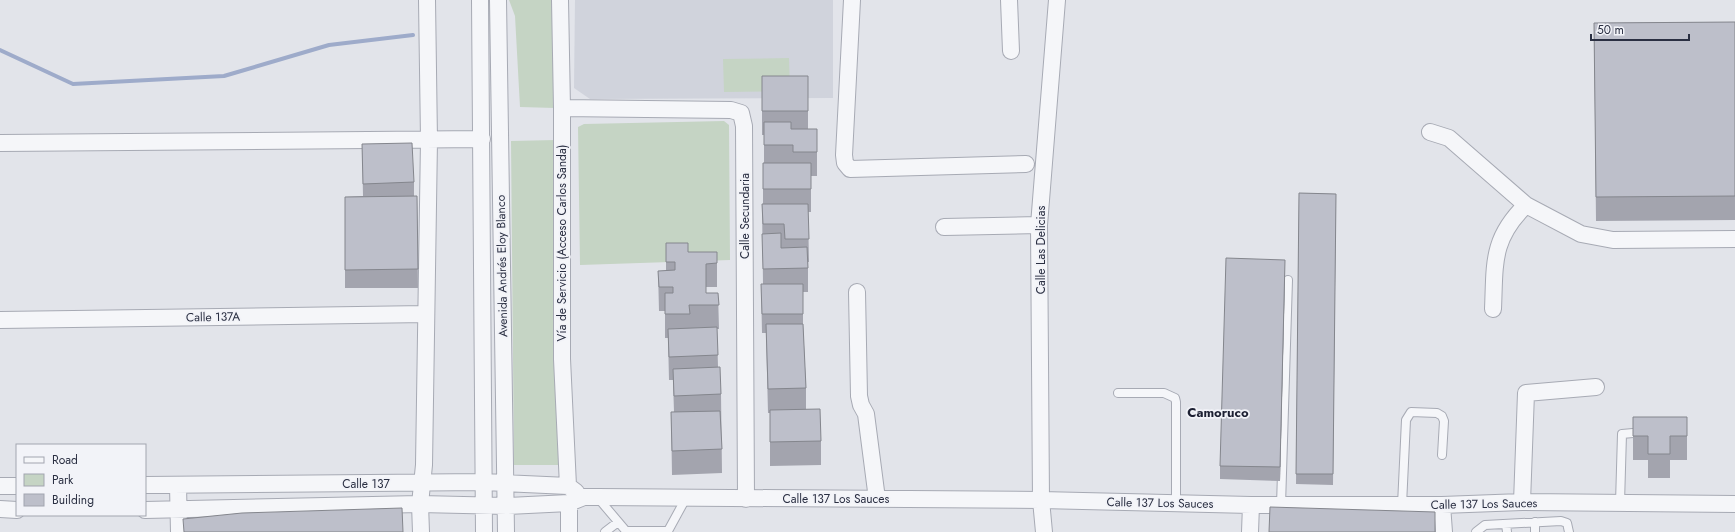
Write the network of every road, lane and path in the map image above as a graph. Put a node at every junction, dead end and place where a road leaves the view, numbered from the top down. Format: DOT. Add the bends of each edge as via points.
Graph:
graph roads {
  1 [pos="427,0"];
  2 [pos="480,0"];
  3 [pos="498,0"];
  4 [pos="560,0"];
  5 [pos="852,0"];
  6 [pos="1009,0"];
  7 [pos="1057,0"];
  8 [pos="1011,51"];
  9 [pos="562,108"];
  10 [pos="1430,132"];
  11 [pos="482,139"];
  12 [pos="430,140"];
  13 [pos="0,143"];
  14 [pos="1026,164"];
  15 [pos="1526,205"];
  16 [pos="1039,225"];
  17 [pos="944,227"];
  18 [pos="1735,239"];
  19 [pos="1288,280"];
  20 [pos="858,292"];
  21 [pos="1493,309"];
  22 [pos="426,314"];
  23 [pos="0,320"];
  24 [pos="1596,387"];
  25 [pos="1118,393"];
  26 [pos="1653,431"];
  27 [pos="1442,455"];
  28 [pos="484,482"];
  29 [pos="506,483"];
  30 [pos="422,484"];
  31 [pos="146,485"];
  32 [pos="178,485"];
  33 [pos="0,486"];
  34 [pos="16,486"];
  35 [pos="568,486"];
  36 [pos="591,497"];
  37 [pos="686,498"];
  38 [pos="746,499"];
  39 [pos="877,499"];
  40 [pos="1040,500"];
  41 [pos="1522,502"];
  42 [pos="569,503"];
  43 [pos="1620,503"];
  44 [pos="420,504"];
  45 [pos="1176,504"];
  46 [pos="1735,504"];
  47 [pos="1281,505"];
  48 [pos="1402,505"];
  49 [pos="1442,505"];
  50 [pos="484,506"];
  51 [pos="507,506"];
  52 [pos="1251,506"];
  53 [pos="0,510"];
  54 [pos="16,510"];
  55 [pos="146,510"];
  56 [pos="179,510"];
  57 [pos="618,522"];
  58 [pos="1535,522"];
  59 [pos="1506,528"];
  60 [pos="179,532"];
  61 [pos="421,532"];
  62 [pos="484,532"];
  63 [pos="506,532"];
  64 [pos="569,532"];
  65 [pos="605,532"];
  66 [pos="1044,532"];
  67 [pos="1250,532"];
  68 [pos="1444,532"];
  69 [pos="1476,532"];
  70 [pos="1535,532"];
  71 [pos="1569,532"];
  1 -- 12 [label="street"];
  2 -- 11 [label="street, Avenida Andrés Eloy Blanco"];
  3 -- 29 [label="street, Avenida Andrés Eloy Blanco"];
  4 -- 9 [label="street, Vía de Servicio (Acceso Carlos Sanda)"];
  5 -- 14 [label="street" via="844,155 845,163 850,169"];
  6 -- 8 [label="street"];
  7 -- 16 [label="street, Calle Las Delicias"];
  9 -- 35 [label="street, Vía de Servicio (Acceso Carlos Sanda)" via="562,359"];
  9 -- 38 [label="street, Calle Secundaria" via="731,110 741,113 744,126"];
  10 -- 15 [label="street" via="1449,138"];
  11 -- 12 [label="street"];
  11 -- 28 [label="street, Avenida Andrés Eloy Blanco"];
  12 -- 13 [label="street"];
  12 -- 22 [label="street"];
  15 -- 18 [label="street" via="1582,234 1613,240"];
  15 -- 21 [label="street" via="1503,233 1495,271"];
  16 -- 17 [label="street"];
  16 -- 40 [label="street, Calle Las Delicias"];
  19 -- 47 [label="lane"];
  20 -- 39 [label="street" via="859,396 866,414"];
  22 -- 23 [label="street, Calle 137A"];
  22 -- 30 [label="street"];
  24 -- 41 [label="street" via="1526,394"];
  25 -- 45 [label="lane" via="1164,393 1175,398"];
  26 -- 43 [label="lane" via="1622,434"];
  27 -- 48 [label="lane" via="1442,416 1437,413 1411,412 1406,420"];
  28 -- 29 [label="street, Calle 137"];
  28 -- 30 [label="street, Calle 137"];
  28 -- 50 [label="street, Avenida Andrés Eloy Blanco"];
  29 -- 35 [label="street, Calle 137"];
  29 -- 51 [label="street, Avenida Andrés Eloy Blanco"];
  30 -- 32 [label="street, Calle 137"];
  30 -- 44 [label="street"];
  31 -- 32 [label="street, Calle 137"];
  32 -- 56 [label="street"];
  33 -- 34 [label="street"];
  35 -- 36 [label="street"];
  36 -- 37 [label="street, Calle 137 Los Sauces"];
  36 -- 42 [label="street"];
  36 -- 57 [label="lane"];
  37 -- 38 [label="street, Calle 137 Los Sauces"];
  37 -- 57 [label="lane" via="668,531 626,531"];
  38 -- 39 [label="street, Calle 137 Los Sauces"];
  39 -- 40 [label="street, Calle 137 Los Sauces"];
  40 -- 45 [label="street, Calle 137 Los Sauces"];
  40 -- 66 [label="street, Calle Las Delicias"];
  41 -- 43 [label="street, Calle 137 Los Sauces"];
  41 -- 49 [label="street, Calle 137 Los Sauces"];
  42 -- 51 [label="street"];
  42 -- 64 [label="street"];
  43 -- 46 [label="street, Calle 137 Los Sauces"];
  44 -- 50 [label="street"];
  44 -- 56 [label="street"];
  44 -- 61 [label="street"];
  45 -- 52 [label="street, Calle 137 Los Sauces"];
  47 -- 48 [label="street, Calle 137 Los Sauces"];
  47 -- 52 [label="street, Calle 137 Los Sauces"];
  48 -- 49 [label="street, Calle 137 Los Sauces"];
  49 -- 68 [label="street"];
  50 -- 51 [label="street"];
  50 -- 62 [label="street, Avenida Andrés Eloy Blanco"];
  51 -- 63 [label="street, Avenida Andrés Eloy Blanco"];
  52 -- 67 [label="street"];
  53 -- 54 [label="street"];
  55 -- 56 [label="street"];
  56 -- 60 [label="street"];
  57 -- 65 [label="lane"];
  58 -- 59 [label="lane"];
  58 -- 70 [label="lane"];
  58 -- 71 [label="lane" via="1561,521 1567,523"];
  59 -- 69 [label="lane" via="1484,525"];
}
